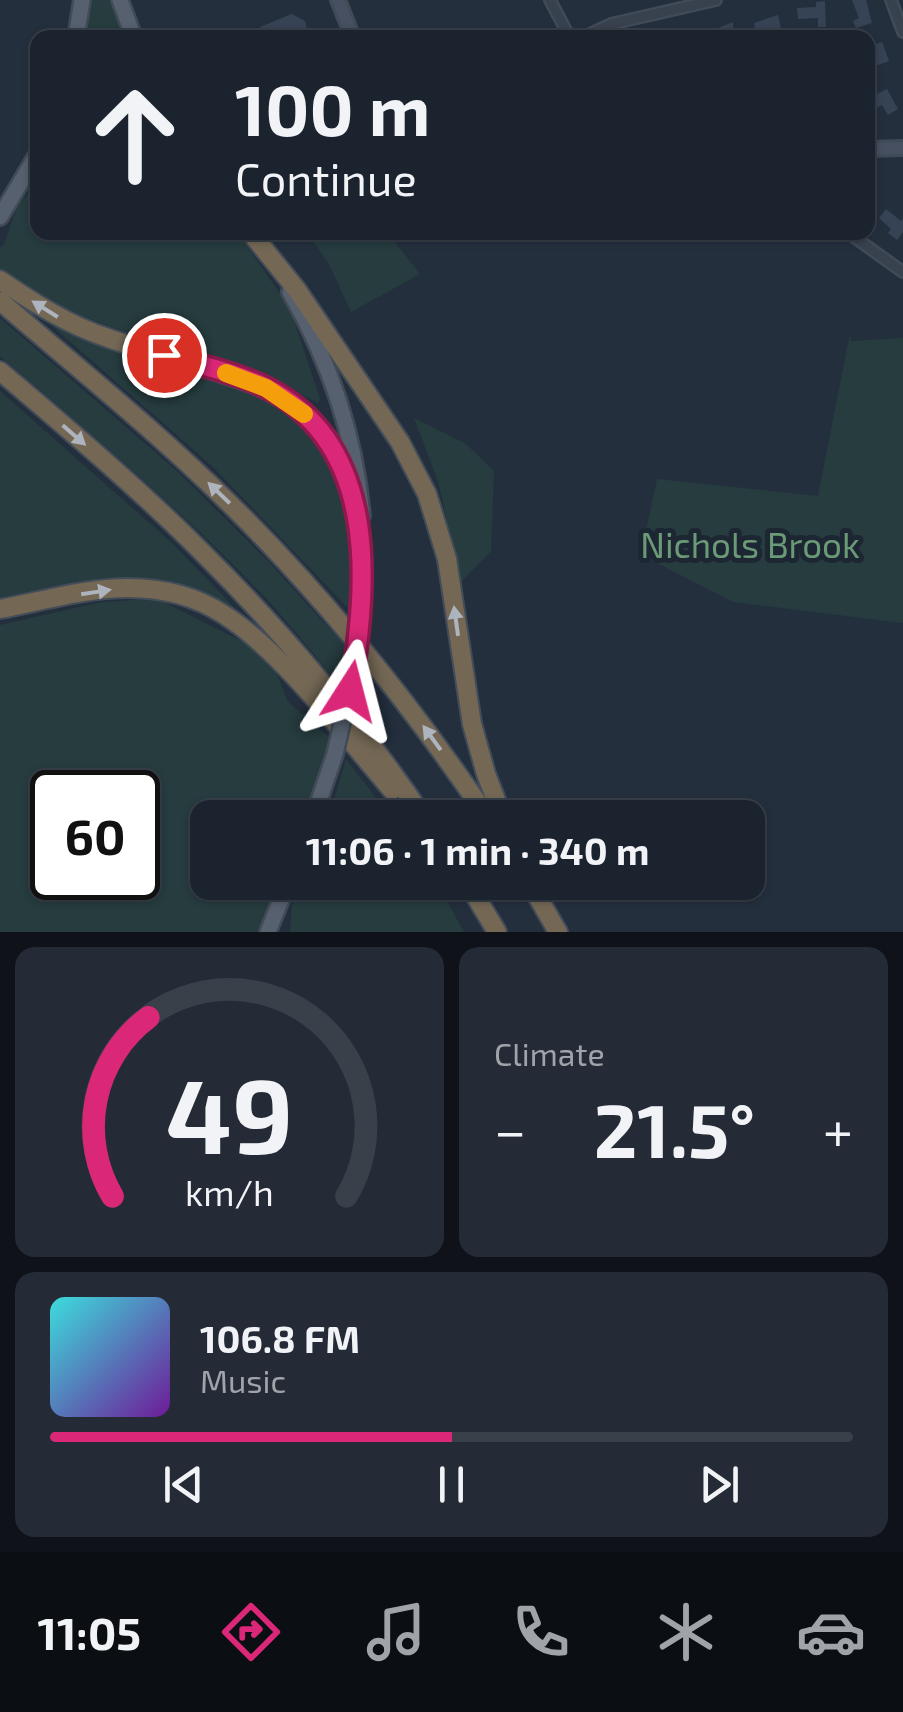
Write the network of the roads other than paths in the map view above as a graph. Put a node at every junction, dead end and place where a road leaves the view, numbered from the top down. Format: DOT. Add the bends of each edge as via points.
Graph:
graph roads {
  1 [pos="82,0"];
  2 [pos="120,0"];
  3 [pos="338,0"];
  4 [pos="550,0"];
  5 [pos="716,0"];
  6 [pos="891,0"];
  7 [pos="77,30"];
  8 [pos="131,30"];
  9 [pos="350,30"];
  10 [pos="566,30"];
  11 [pos="600,30"];
  12 [pos="903,32"];
  13 [pos="875,148"];
  14 [pos="903,148"];
  15 [pos="30,168"];
  16 [pos="0,217"];
  17 [pos="257,240"];
  18 [pos="258,240"];
  19 [pos="859,240"];
  20 [pos="903,272"];
  21 [pos="0,280"];
  22 [pos="0,302"];
  23 [pos="0,371"];
  24 [pos="363,563"];
  25 [pos="0,609"];
  26 [pos="319,800"];
  27 [pos="404,800"];
  28 [pos="408,800"];
  29 [pos="475,800"];
  30 [pos="496,800"];
  31 [pos="281,900"];
  32 [pos="478,900"];
  33 [pos="542,900"];
  34 [pos="268,932"];
  35 [pos="497,932"];
  36 [pos="559,932"];
  1 -- 7 [label="main road"];
  2 -- 8 [label="main road"];
  3 -- 9 [label="street"];
  4 -- 10 [label="street"];
  5 -- 11 [label="street"];
  6 -- 12 [label="street"];
  13 -- 14 [label="street"];
  15 -- 16 [label="main road"];
  17 -- 24 [label="main road" via="307,323 340,400 358,481"];
  30 -- 18 [label="highway, one-way" via="472,724 447,558 427,494 392,430"];
  19 -- 20 [label="street"];
  24 -- 21 [label="highway, one-way" via="344,471 323,434 291,403 238,376 81,328"];
  29 -- 22 [label="highway, one-way" via="391,683 271,546 162,440"];
  23 -- 28 [label="highway, one-way" via="222,570 330,693"];
  24 -- 26 [label="main road, bridge" via="353,674"];
  25 -- 27 [label="highway, one-way" via="125,588 170,592 208,606 263,646"];
  31 -- 34 [label="main road"];
  32 -- 35 [label="highway"];
  33 -- 36 [label="highway"];
}
